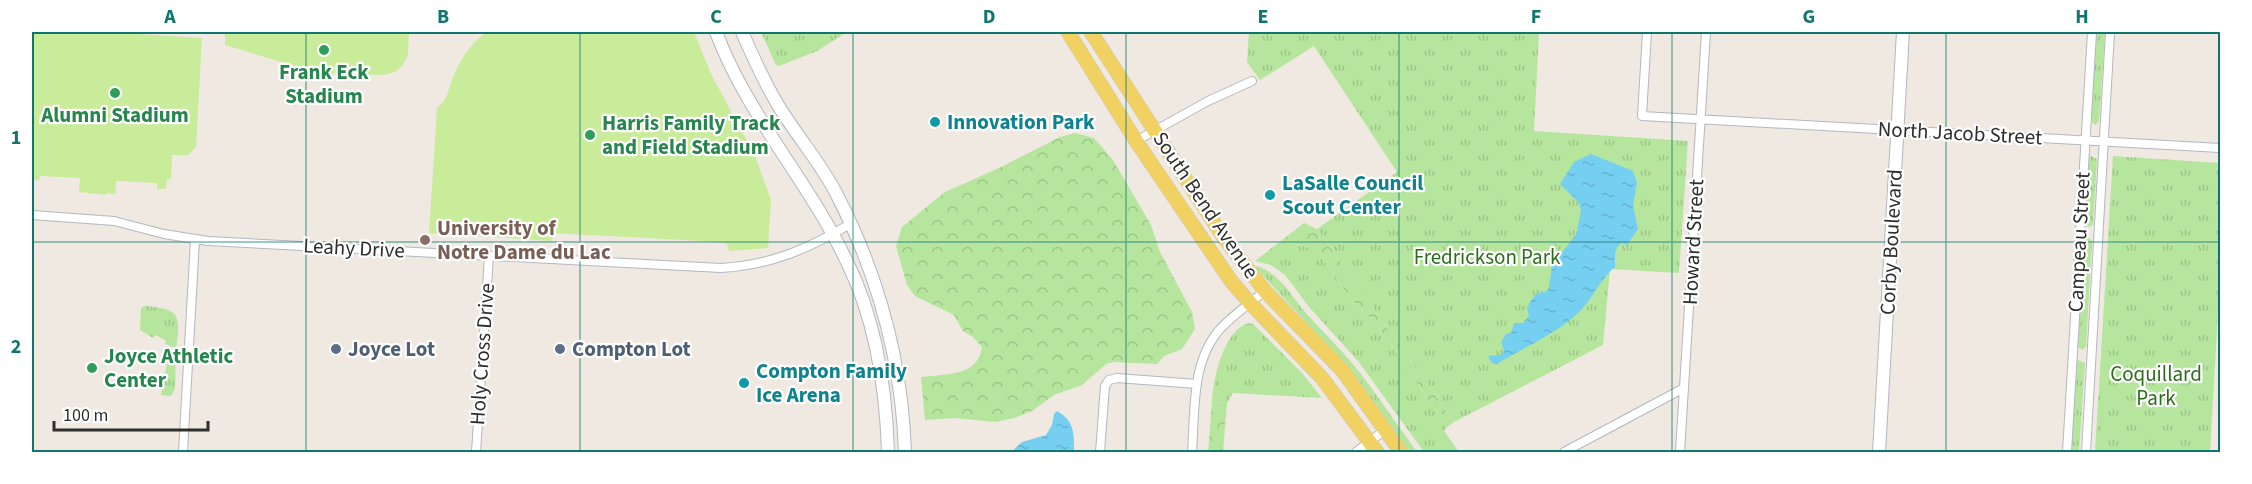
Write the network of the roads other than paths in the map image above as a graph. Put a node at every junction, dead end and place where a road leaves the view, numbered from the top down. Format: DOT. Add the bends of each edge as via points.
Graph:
graph roads {
  1 [pos="717,32"];
  2 [pos="742,32"];
  3 [pos="1068,32"];
  4 [pos="1091,32"];
  5 [pos="1647,32"];
  6 [pos="1706,32"];
  7 [pos="1903,32"];
  8 [pos="2092,32"];
  9 [pos="2110,32"];
  10 [pos="1252,81"];
  11 [pos="1700,119"];
  12 [pos="1897,128"];
  13 [pos="1154,131"];
  14 [pos="2086,140"];
  15 [pos="1136,141"];
  16 [pos="2103,141"];
  17 [pos="2220,147"];
  18 [pos="32,215"];
  19 [pos="850,224"];
  20 [pos="832,234"];
  21 [pos="195,240"];
  22 [pos="489,256"];
  23 [pos="1265,291"];
  24 [pos="1250,303"];
  25 [pos="1197,384"];
  26 [pos="1684,388"];
  27 [pos="1385,430"];
  28 [pos="1373,447"];
  29 [pos="183,453"];
  30 [pos="476,453"];
  31 [pos="888,453"];
  32 [pos="905,453"];
  33 [pos="1100,453"];
  34 [pos="1192,453"];
  35 [pos="1356,453"];
  36 [pos="1401,453"];
  37 [pos="1564,453"];
  38 [pos="1680,453"];
  39 [pos="1879,453"];
  40 [pos="2067,453"];
  41 [pos="2086,453"];
  1 -- 20 [label="main road" via="750,102"];
  2 -- 19 [label="main road" via="773,96 832,186"];
  3 -- 15 [label="main road, South Bend Avenue"];
  4 -- 13 [label="main road, South Bend Avenue"];
  5 -- 11 [label="street, North Jacob Street" via="1642,116"];
  6 -- 11 [label="street, Howard Street"];
  7 -- 12 [label="main road, Corby Boulevard"];
  8 -- 14 [label="street, Campeau Street"];
  9 -- 16 [label="street, Campeau Street"];
  10 -- 13 [label="street"];
  11 -- 12 [label="street, North Jacob Street"];
  11 -- 26 [label="street, Howard Street"];
  12 -- 14 [label="street, North Jacob Street"];
  12 -- 39 [label="main road, Corby Boulevard"];
  13 -- 15 [label="street"];
  13 -- 23 [label="main road, South Bend Avenue"];
  14 -- 16 [label="street, North Jacob Street"];
  14 -- 40 [label="street, Campeau Street"];
  15 -- 24 [label="main road, South Bend Avenue" via="1209,250"];
  16 -- 17 [label="street, North Jacob Street"];
  16 -- 41 [label="street, Campeau Street"];
  18 -- 21 [label="street, Leahy Drive" via="114,221"];
  19 -- 20 [label="street, Leahy Drive"];
  19 -- 32 [label="main road" via="891,339"];
  20 -- 22 [label="street, Leahy Drive" via="774,261 730,268"];
  20 -- 31 [label="main road" via="855,280 876,345"];
  21 -- 22 [label="street, Leahy Drive"];
  21 -- 29 [label="street"];
  22 -- 30 [label="street, Holy Cross Drive"];
  23 -- 24 [label="street"];
  23 -- 27 [label="main road, South Bend Avenue" via="1342,370"];
  24 -- 25 [label="street" via="1214,338"];
  24 -- 28 [label="main road, South Bend Avenue" via="1322,378"];
  25 -- 33 [label="street" via="1108,380"];
  25 -- 34 [label="street"];
  26 -- 37 [label="street"];
  26 -- 38 [label="street, Howard Street"];
  27 -- 28 [label="street"];
  27 -- 36 [label="main road, South Bend Avenue"];
  28 -- 35 [label="street"];
}
